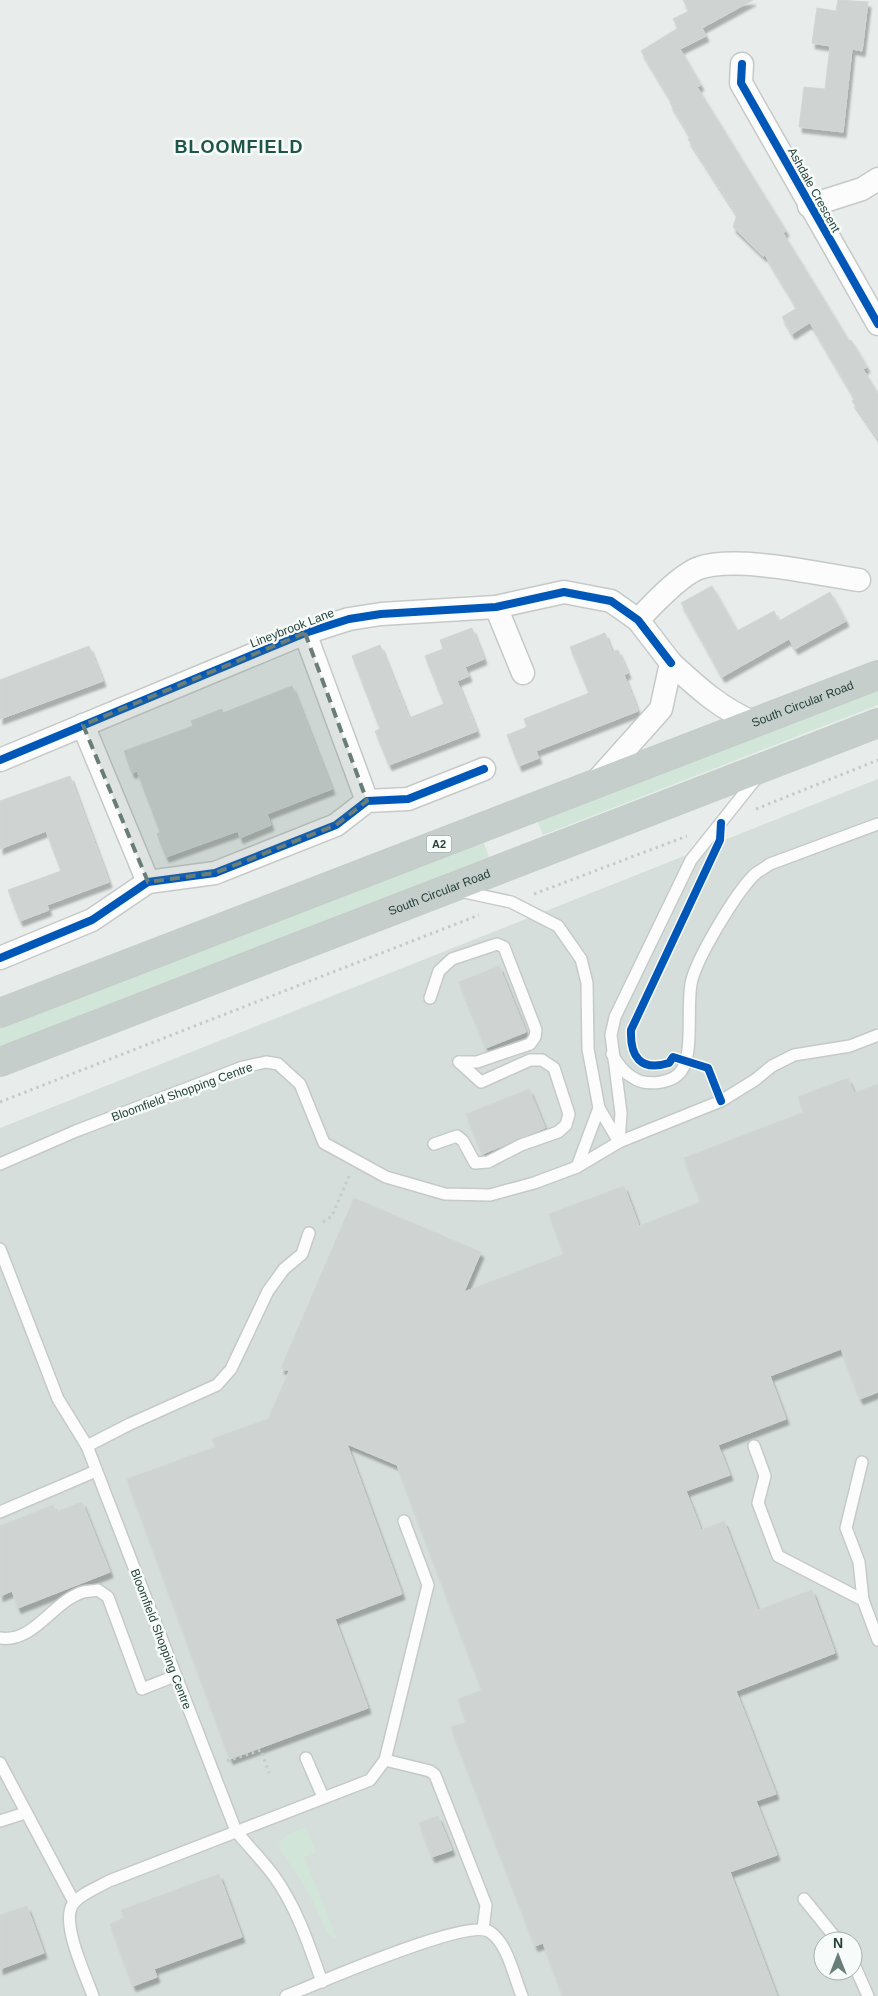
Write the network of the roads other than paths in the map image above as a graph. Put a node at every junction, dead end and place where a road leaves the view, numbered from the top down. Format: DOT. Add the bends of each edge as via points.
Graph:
graph roads {
  1 [pos="742,64"];
  2 [pos="878,179"];
  3 [pos="809,206"];
  4 [pos="878,324"];
  5 [pos="859,580"];
  6 [pos="496,607"];
  7 [pos="638,620"];
  8 [pos="304,633"];
  9 [pos="671,663"];
  10 [pos="523,673"];
  11 [pos="878,675"];
  12 [pos="755,723"];
  13 [pos="878,723"];
  14 [pos="83,725"];
  15 [pos="0,760"];
  16 [pos="766,766"];
  17 [pos="484,768"];
  18 [pos="592,785"];
  19 [pos="367,801"];
  20 [pos="878,824"];
  21 [pos="148,882"];
  22 [pos="448,888"];
  23 [pos="0,958"];
  24 [pos="430,998"];
  25 [pos="0,1013"];
  26 [pos="878,1035"];
  27 [pos="612,1054"];
  28 [pos="0,1062"];
  29 [pos="599,1108"];
  30 [pos="619,1142"];
  31 [pos="434,1144"];
  32 [pos="0,1164"];
  33 [pos="577,1167"];
  34 [pos="309,1233"];
  35 [pos="0,1249"];
  36 [pos="87,1446"];
  37 [pos="754,1446"];
  38 [pos="862,1462"];
  39 [pos="96,1471"];
  40 [pos="0,1512"];
  41 [pos="404,1521"];
  42 [pos="863,1600"];
  43 [pos="0,1638"];
  44 [pos="878,1640"];
  45 [pos="175,1676"];
  46 [pos="306,1758"];
  47 [pos="385,1760"];
  48 [pos="0,1763"];
  49 [pos="323,1797"];
  50 [pos="25,1812"];
  51 [pos="0,1821"];
  52 [pos="236,1831"];
  53 [pos="804,1899"];
  54 [pos="74,1902"];
  55 [pos="483,1929"];
  56 [pos="830,1931"];
  57 [pos="861,1981"];
  58 [pos="322,1982"];
  59 [pos="93,1996"];
  60 [pos="286,1996"];
  61 [pos="522,1996"];
  62 [pos="868,1996"];
  1 -- 3 [label="street, Ashdale Crescent" via="741,83"];
  2 -- 3 [label="street" via="862,189"];
  3 -- 4 [label="street, Ashdale Crescent"];
  5 -- 7 [label="street" via="739,563 699,568 662,594"];
  6 -- 7 [label="street, Lineybrook Lane" via="564,592 611,601"];
  6 -- 8 [label="street, Lineybrook Lane" via="381,614 348,619"];
  6 -- 10 [label="street"];
  7 -- 9 [label="street, Lineybrook Lane"];
  8 -- 14 [label="street, Lineybrook Lane"];
  8 -- 19 [label="street"];
  9 -- 12 [label="street, Lineybrook Lane" via="705,694"];
  9 -- 18 [label="street" via="661,709"];
  11 -- 12 [label="highway, South Circular Road / A2"];
  12 -- 18 [label="highway, South Circular Road / A2"];
  13 -- 16 [label="highway, South Circular Road"];
  14 -- 15 [label="street, Lineybrook Lane"];
  14 -- 21 [label="street"];
  16 -- 22 [label="highway, South Circular Road"];
  16 -- 27 [label="lane" via="691,860 614,1017"];
  17 -- 19 [label="street" via="408,799"];
  18 -- 25 [label="highway, South Circular Road / A2"];
  19 -- 21 [label="street" via="336,825 215,873"];
  20 -- 27 [label="lane" via="770,864 754,875 697,965 691,984 686,1060 678,1074 660,1082 633,1079"];
  21 -- 23 [label="street" via="92,920"];
  22 -- 28 [label="highway, South Circular Road"];
  22 -- 29 [label="lane" via="511,902 558,926 581,959 587,984 588,1049"];
  24 -- 31 [label="lane" via="439,971 452,959 497,944 504,947 536,1030 535,1038 530,1044 477,1062 459,1062 481,1082 530,1060 542,1060 554,1068 569,1114 566,1125 558,1132 521,1144 488,1162 475,1164 457,1136"];
  26 -- 30 [label="lane, Bloomfield Shopping Centre" via="850,1046 794,1055 721,1101"];
  27 -- 30 [label="lane" via="620,1113"];
  29 -- 30 [label="lane"];
  29 -- 33 [label="lane"];
  30 -- 33 [label="lane, Bloomfield Shopping Centre"];
  32 -- 33 [label="lane, Bloomfield Shopping Centre" via="76,1131 243,1067 266,1062 278,1064 300,1084 324,1143 386,1177 445,1194 490,1195"];
  34 -- 36 [label="lane" via="302,1254 284,1269 268,1291 231,1369 217,1386"];
  35 -- 36 [label="lane, Bloomfield Shopping Centre" via="58,1399"];
  36 -- 39 [label="lane, Bloomfield Shopping Centre"];
  37 -- 42 [label="lane" via="764,1476 758,1503 778,1556"];
  38 -- 42 [label="lane" via="846,1528 859,1562"];
  39 -- 40 [label="lane"];
  39 -- 45 [label="lane, Bloomfield Shopping Centre"];
  41 -- 47 [label="lane" via="428,1585"];
  42 -- 44 [label="lane"];
  43 -- 45 [label="lane" via="12,1640 22,1637 67,1600 83,1592 98,1590 108,1597 142,1689"];
  45 -- 52 [label="lane, Bloomfield Shopping Centre"];
  46 -- 49 [label="lane"];
  47 -- 49 [label="lane" via="370,1780"];
  47 -- 55 [label="lane" via="430,1771 435,1776 486,1905"];
  48 -- 50 [label="lane"];
  49 -- 52 [label="lane"];
  50 -- 51 [label="lane"];
  50 -- 54 [label="lane"];
  52 -- 54 [label="lane" via="110,1881"];
  52 -- 58 [label="lane, Bloomfield Shopping Centre" via="273,1875 291,1903 306,1934"];
  53 -- 56 [label="lane"];
  54 -- 59 [label="lane" via="69,1912 70,1928"];
  55 -- 58 [label="lane" via="435,1938"];
  55 -- 61 [label="lane" via="502,1944"];
  57 -- 62 [label="lane"];
  58 -- 60 [label="lane"];
}
